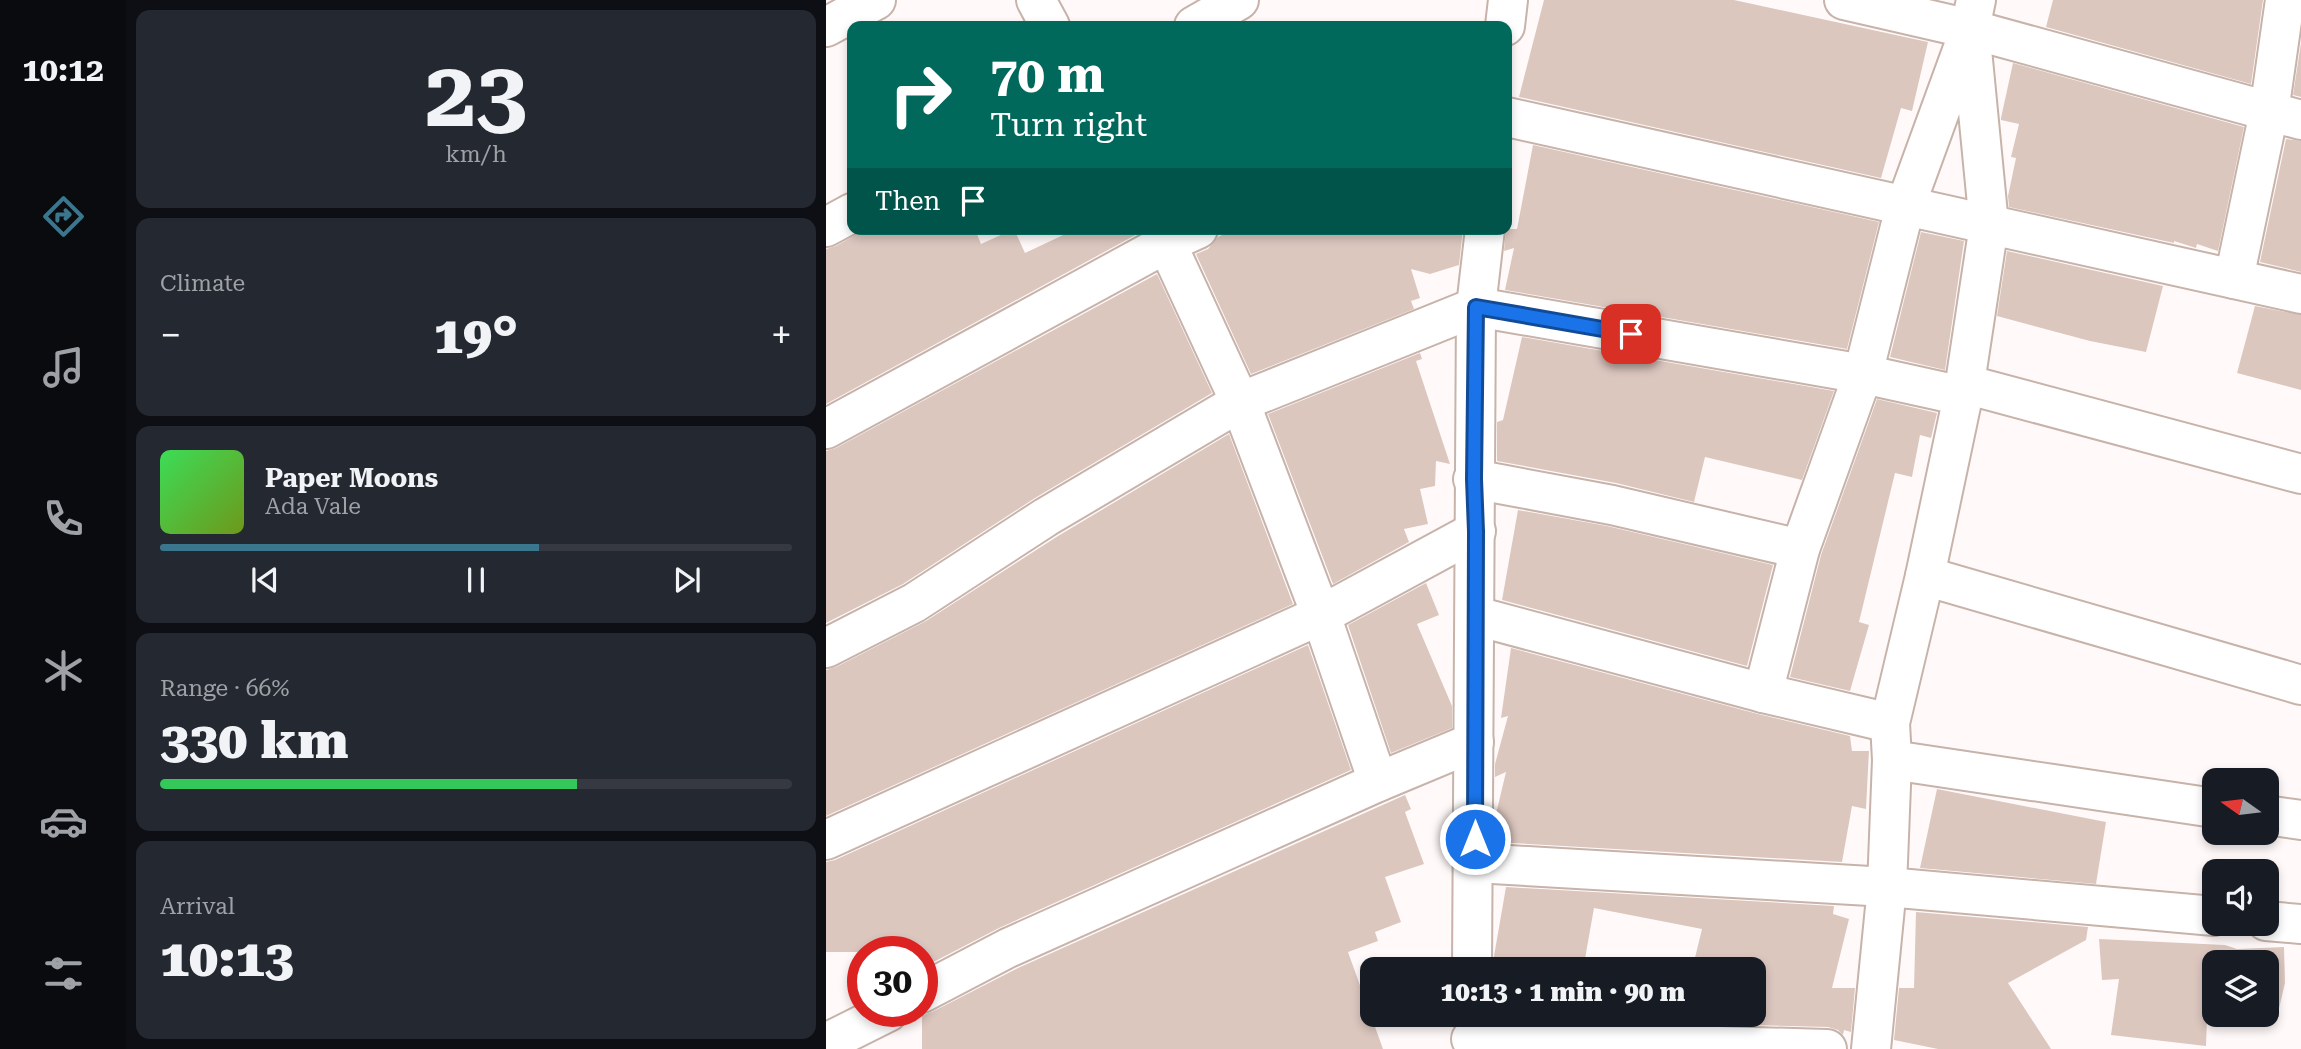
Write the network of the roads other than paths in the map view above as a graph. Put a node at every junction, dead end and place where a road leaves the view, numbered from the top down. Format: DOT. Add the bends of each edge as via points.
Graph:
graph roads {
  1 [pos="876,0"];
  2 [pos="1036,0"];
  3 [pos="1239,0"];
  4 [pos="1508,0"];
  5 [pos="1844,0"];
  6 [pos="2285,0"];
  7 [pos="1973,14"];
  8 [pos="1047,21"];
  9 [pos="1203,21"];
  10 [pos="1506,21"];
  11 [pos="826,27"];
  12 [pos="2285,116"];
  13 [pos="1512,118"];
  14 [pos="1905,207"];
  15 [pos="847,216"];
  16 [pos="1989,225"];
  17 [pos="826,227"];
  18 [pos="1173,235"];
  19 [pos="1175,235"];
  20 [pos="1484,235"];
  21 [pos="2234,279"];
  22 [pos="2301,294"];
  23 [pos="1476,307"];
  24 [pos="1863,374"];
  25 [pos="1964,390"];
  26 [pos="1240,402"];
  27 [pos="826,429"];
  28 [pos="2301,474"];
  29 [pos="1474,479"];
  30 [pos="1476,531"];
  31 [pos="1800,549"];
  32 [pos="1925,576"];
  33 [pos="1321,615"];
  34 [pos="1476,616"];
  35 [pos="826,648"];
  36 [pos="2301,684"];
  37 [pos="1763,693"];
  38 [pos="1891,741"];
  39 [pos="1474,742"];
  40 [pos="1378,782"];
  41 [pos="2202,805"];
  42 [pos="2279,817"];
  43 [pos="2301,820"];
  44 [pos="826,840"];
  45 [pos="1475,863"];
  46 [pos="1887,887"];
  47 [pos="2202,915"];
  48 [pos="2279,922"];
  49 [pos="2301,924"];
  50 [pos="1472,957"];
  51 [pos="938,985"];
  52 [pos="858,1027"];
  53 [pos="1471,1034"];
  54 [pos="826,1043"];
  55 [pos="1828,1049"];
  56 [pos="1871,1049"];
  1 -- 11 [label="street"];
  2 -- 8 [label="street"];
  3 -- 9 [label="street"];
  4 -- 10 [label="street"];
  5 -- 7 [label="street"];
  6 -- 12 [label="street"];
  7 -- 12 [label="street"];
  7 -- 14 [label="street"];
  7 -- 16 [label="street"];
  12 -- 21 [label="street"];
  13 -- 14 [label="street"];
  14 -- 16 [label="street"];
  14 -- 24 [label="street"];
  15 -- 17 [label="street"];
  16 -- 21 [label="street"];
  16 -- 25 [label="street"];
  18 -- 27 [label="street"];
  19 -- 26 [label="street"];
  20 -- 23 [label="street"];
  21 -- 22 [label="street"];
  23 -- 24 [label="street"];
  23 -- 26 [label="street"];
  23 -- 29 [label="street"];
  24 -- 25 [label="street"];
  24 -- 31 [label="street"];
  25 -- 28 [label="street"];
  25 -- 32 [label="street"];
  26 -- 33 [label="street"];
  26 -- 35 [label="street" via="1046,517 914,603"];
  29 -- 30 [label="street"];
  29 -- 31 [label="street" via="1612,505"];
  30 -- 33 [label="street"];
  30 -- 34 [label="street"];
  31 -- 37 [label="street"];
  32 -- 36 [label="street"];
  32 -- 38 [label="street"];
  33 -- 40 [label="street"];
  33 -- 44 [label="street"];
  34 -- 37 [label="street"];
  34 -- 39 [label="street"];
  37 -- 38 [label="street"];
  38 -- 41 [label="street"];
  38 -- 46 [label="street"];
  39 -- 40 [label="street"];
  39 -- 45 [label="street"];
  40 -- 51 [label="street" via="1008,948"];
  42 -- 43 [label="street"];
  45 -- 46 [label="street"];
  45 -- 50 [label="street"];
  46 -- 47 [label="street"];
  46 -- 56 [label="street"];
  48 -- 49 [label="street"];
  52 -- 54 [label="street"];
  53 -- 55 [label="street"];
}
